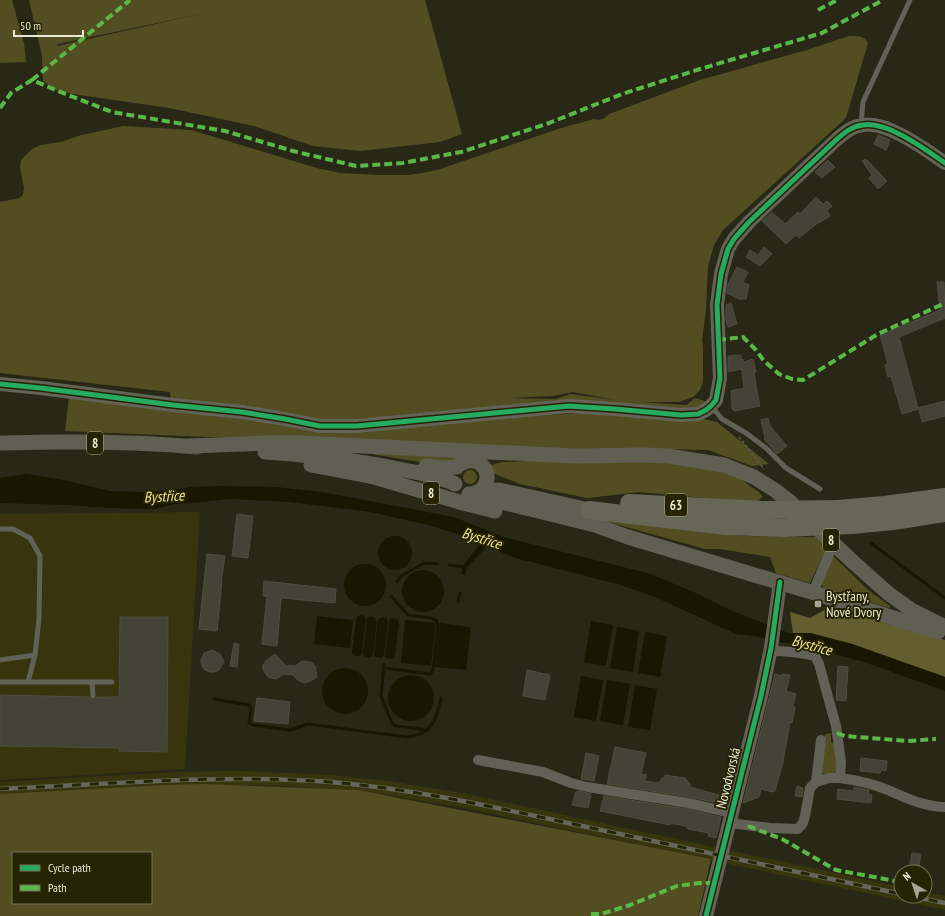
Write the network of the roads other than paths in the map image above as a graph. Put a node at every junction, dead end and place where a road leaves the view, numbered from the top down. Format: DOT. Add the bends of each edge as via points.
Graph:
graph roads {
  1 [pos="910,0"];
  2 [pos="861,125"];
  3 [pos="945,163"];
  4 [pos="0,384"];
  5 [pos="712,406"];
  6 [pos="0,443"];
  7 [pos="236,448"];
  8 [pos="575,456"];
  9 [pos="457,467"];
  10 [pos="484,469"];
  11 [pos="455,484"];
  12 [pos="820,489"];
  13 [pos="475,492"];
  14 [pos="945,497"];
  15 [pos="589,506"];
  16 [pos="945,513"];
  17 [pos="0,529"];
  18 [pos="628,537"];
  19 [pos="834,543"];
  20 [pos="780,582"];
  21 [pos="813,592"];
  22 [pos="945,627"];
  23 [pos="945,634"];
  24 [pos="771,648"];
  25 [pos="35,655"];
  26 [pos="0,660"];
  27 [pos="0,682"];
  28 [pos="28,682"];
  29 [pos="92,682"];
  30 [pos="112,682"];
  31 [pos="93,696"];
  32 [pos="821,740"];
  33 [pos="478,760"];
  34 [pos="840,778"];
  35 [pos="816,782"];
  36 [pos="945,807"];
  37 [pos="731,818"];
  38 [pos="706,916"];
  1 -- 2 [label="lane" via="864,102"];
  2 -- 3 [label="street" via="870,124 890,129"];
  2 -- 5 [label="street" via="846,131 808,166 749,222 728,249 717,304 720,378 717,396"];
  4 -- 5 [label="street" via="242,412 335,427 569,406 691,415"];
  5 -- 12 [label="lane" via="722,418 755,439 786,468"];
  6 -- 7 [label="main road, 8" via="50,442"];
  7 -- 8 [label="main road, 8" via="270,443 308,443"];
  7 -- 9 [label="main road" via="328,452 438,468"];
  7 -- 11 [label="main road" via="364,462 438,476"];
  7 -- 18 [label="main road, 8" via="374,477 487,509"];
  8 -- 10 [label="main road" via="499,459 491,461"];
  8 -- 19 [label="main road, 8" via="668,456 713,462 734,468 776,491"];
  9 -- 10 [label="main road" via="462,462 470,460 476,461"];
  9 -- 11 [label="main road" via="453,476"];
  10 -- 13 [label="main road" via="486,484"];
  10 -- 15 [label="main road, 63" via="496,478 520,487"];
  11 -- 13 [label="main road" via="462,492"];
  13 -- 15 [label="main road, 63" via="494,489"];
  13 -- 18 [label="main road" via="590,523"];
  14 -- 15 [label="highway, 63, bridge" via="838,509"];
  15 -- 16 [label="highway, 63, bridge" via="726,526 784,528 852,525"];
  17 -- 25 [label="lane" via="13,529 30,538 40,556 39,619"];
  18 -- 20 [label="main road, 8"];
  19 -- 21 [label="street"];
  19 -- 22 [label="main road, 8" via="896,600"];
  20 -- 21 [label="main road, 8"];
  20 -- 24 [label="street, Novodvorská"];
  21 -- 23 [label="main road, 8"];
  24 -- 34 [label="street" via="814,656 820,664 836,726 841,762"];
  24 -- 37 [label="street, Novodvorská"];
  25 -- 26 [label="lane"];
  25 -- 28 [label="lane"];
  27 -- 28 [label="lane"];
  28 -- 29 [label="lane"];
  29 -- 30 [label="lane"];
  29 -- 31 [label="lane"];
  32 -- 35 [label="street"];
  33 -- 37 [label="street" via="543,772 587,787 688,803"];
  34 -- 35 [label="street"];
  34 -- 36 [label="street" via="857,780 901,797"];
  35 -- 37 [label="street" via="810,788 803,823 798,829 771,828"];
  37 -- 38 [label="street, Novodvorská"];
}
